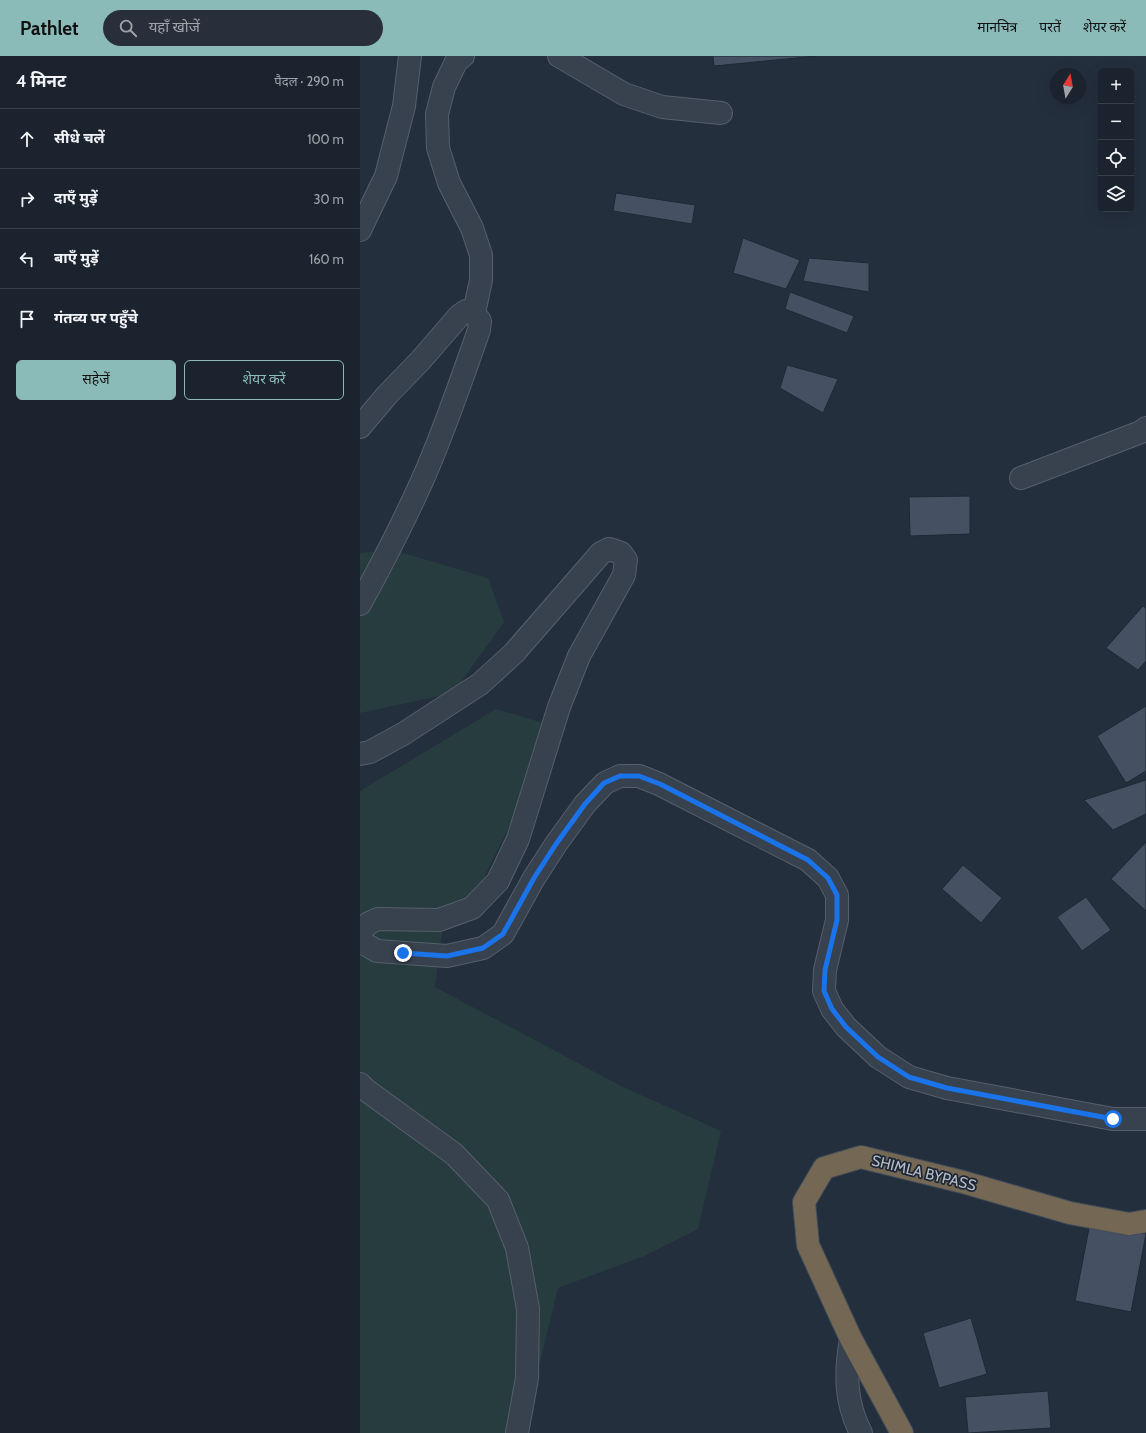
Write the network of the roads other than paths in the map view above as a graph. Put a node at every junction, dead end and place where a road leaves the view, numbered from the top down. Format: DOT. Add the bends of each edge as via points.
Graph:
graph roads {
  1 [pos="410,56"];
  2 [pos="463,56"];
  3 [pos="559,56"];
  4 [pos="721,113"];
  5 [pos="360,230"];
  6 [pos="474,314"];
  7 [pos="360,427"];
  8 [pos="1146,428"];
  9 [pos="1021,478"];
  10 [pos="360,604"];
  11 [pos="360,754"];
  12 [pos="361,943"];
  13 [pos="360,1084"];
  14 [pos="1146,1119"];
  15 [pos="1146,1221"];
  16 [pos="851,1339"];
  17 [pos="517,1433"];
  18 [pos="861,1433"];
  19 [pos="902,1433"];
  1 -- 5 [label="street" via="404,106 386,176"];
  2 -- 6 [label="street" via="456,62 444,87 437,114 438,148 449,183 472,228 481,255 481,280"];
  3 -- 4 [label="street" via="624,94 662,107"];
  6 -- 7 [label="street" via="466,311 459,316"];
  6 -- 10 [label="street" via="480,321 479,330 452,408 422,481"];
  8 -- 9 [label="street"];
  11 -- 12 [label="street" via="370,752 403,734 480,684 514,653 601,553 609,549 621,553 626,560 624,574 579,656 559,707 518,839 498,881 472,908 439,920 378,919 369,923 360,932"];
  12 -- 14 [label="street" via="377,951 447,956 483,948 503,934 556,844 604,783 620,776 639,776 660,784 808,860 828,878 837,895 837,920 825,970 824,991 832,1009 846,1027 878,1057 909,1077 947,1088 1113,1119"];
  13 -- 17 [label="street" via="454,1154 498,1200 517,1248 528,1309 527,1378"];
  15 -- 16 [label="highway, SHIMLA BYPASS" via="1129,1224 1070,1214 963,1182 861,1157 824,1168 804,1202 808,1245"];
  16 -- 18 [label="street" via="847,1362 848,1392"];
  16 -- 19 [label="highway, SHIMLA BYPASS"];
}
